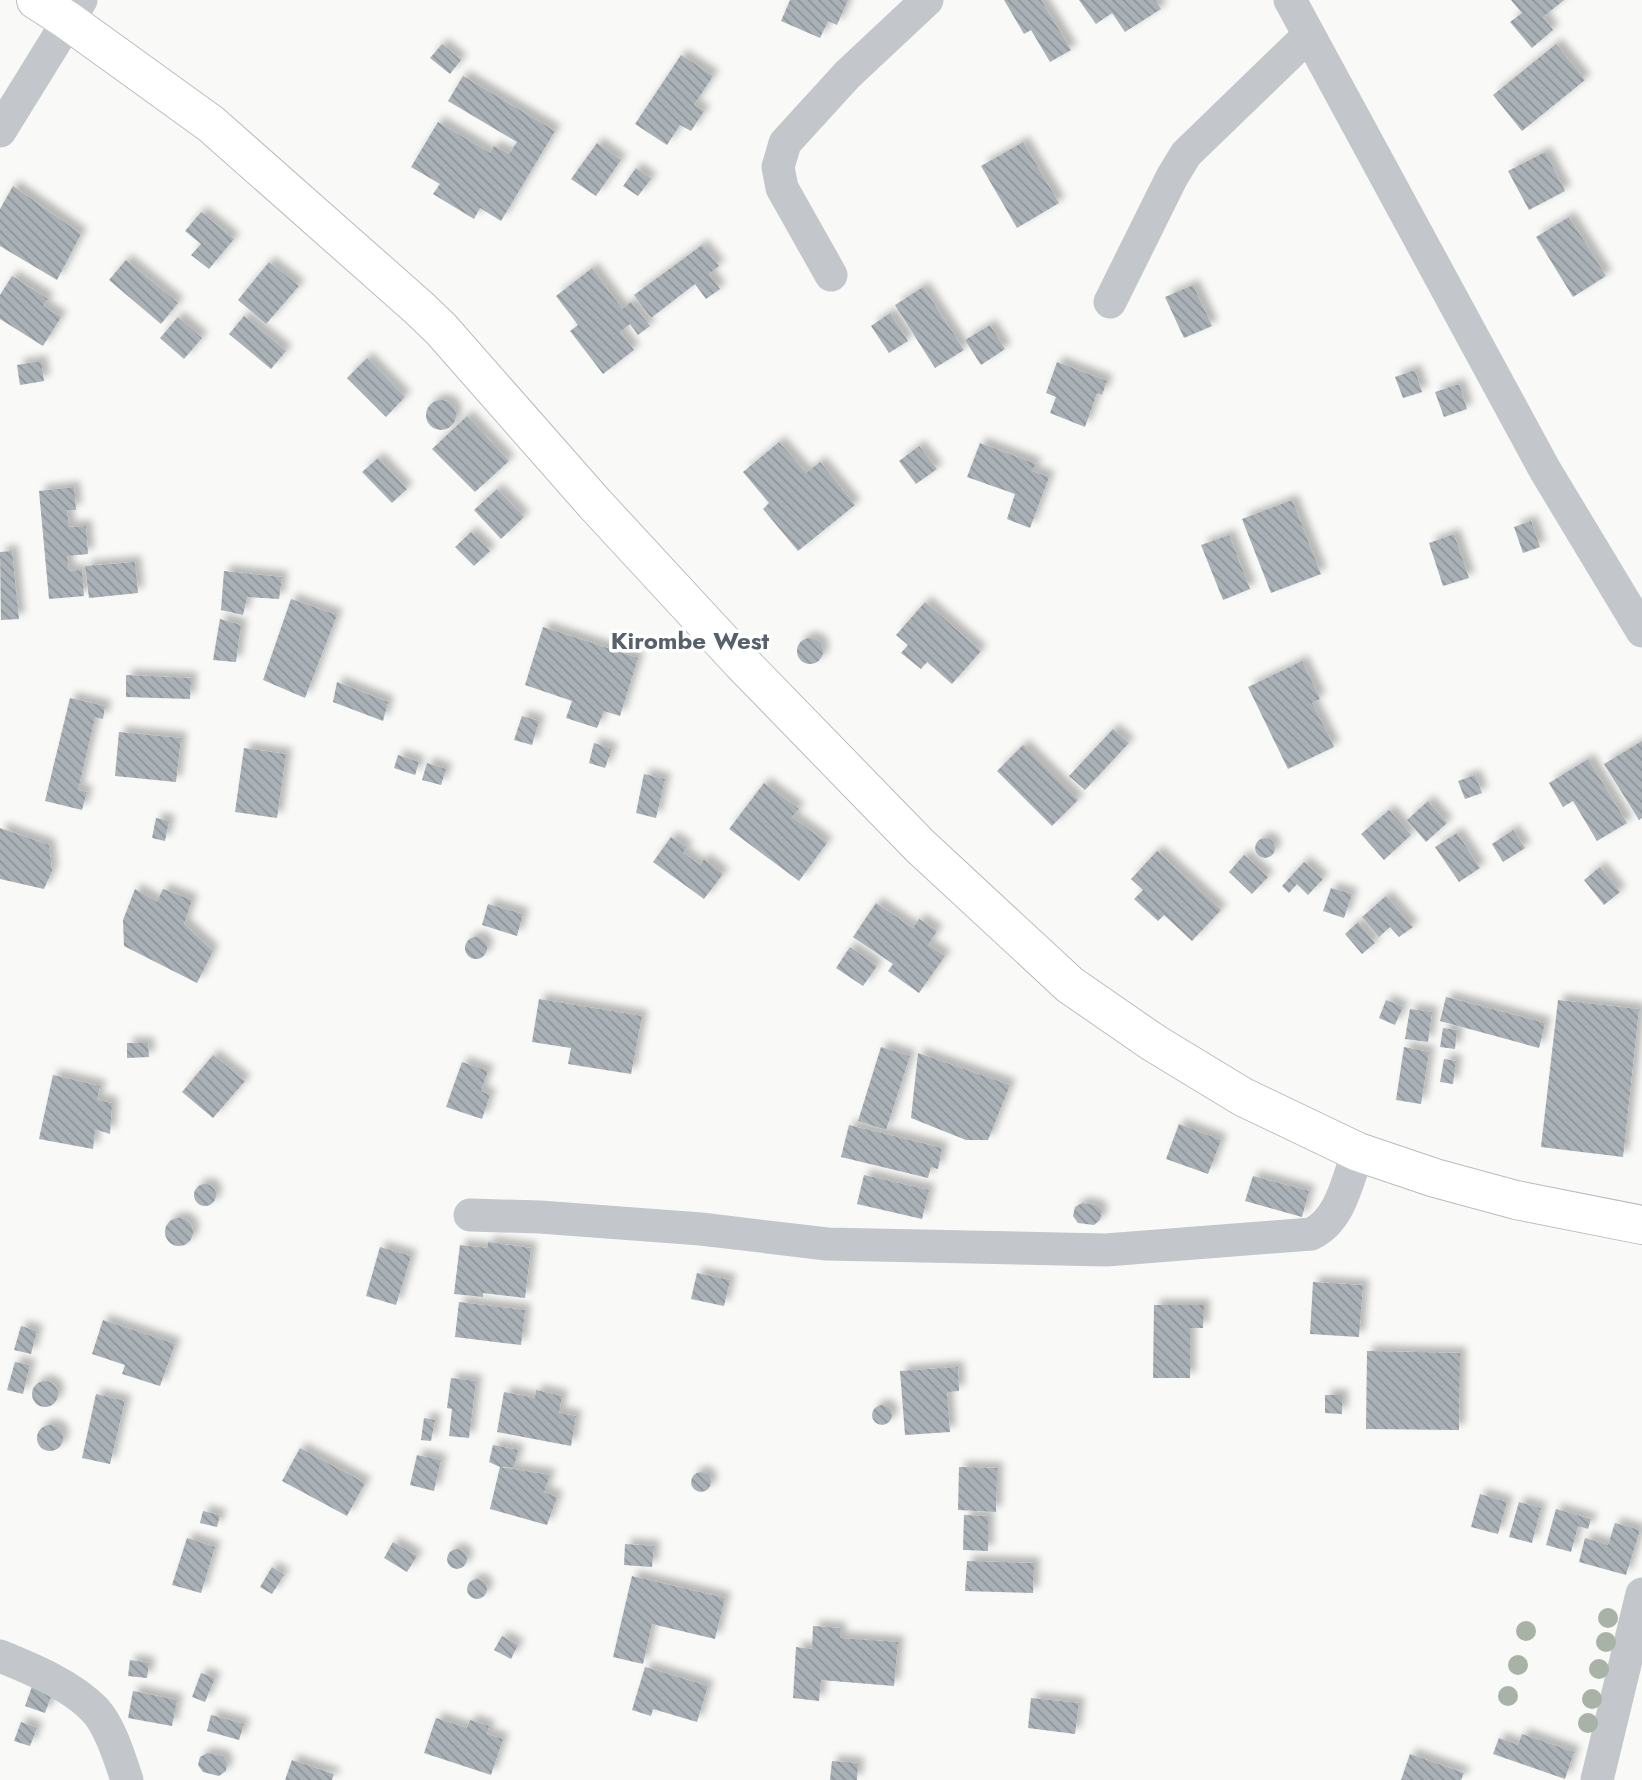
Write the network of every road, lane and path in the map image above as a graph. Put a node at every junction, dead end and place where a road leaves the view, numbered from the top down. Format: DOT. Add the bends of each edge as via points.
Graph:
graph roads {
  1 [pos="36,0"];
  2 [pos="927,0"];
  3 [pos="1290,0"];
  4 [pos="74,10"];
  5 [pos="1308,36"];
  6 [pos="0,131"];
  7 [pos="831,275"];
  8 [pos="1110,302"];
  9 [pos="1642,631"];
  10 [pos="1359,1152"];
  11 [pos="470,1215"];
  12 [pos="1642,1225"];
  13 [pos="1642,1594"];
  14 [pos="0,1656"];
  15 [pos="127,1780"];
  16 [pos="1597,1780"];
  1 -- 4 [label="street"];
  2 -- 7 [label="street" via="847,75 785,143 778,167 782,188"];
  3 -- 5 [label="street"];
  4 -- 6 [label="street"];
  4 -- 10 [label="street" via="211,124 441,329 741,663 920,846 1070,985 1243,1097"];
  5 -- 8 [label="street" via="1186,154"];
  5 -- 9 [label="street" via="1545,470"];
  10 -- 11 [label="street" via="1334,1216 1311,1234 1106,1250 827,1244 701,1229"];
  10 -- 12 [label="street" via="1516,1200"];
  13 -- 16 [label="street"];
  14 -- 15 [label="street" via="56,1681 96,1711 118,1751"];
}
